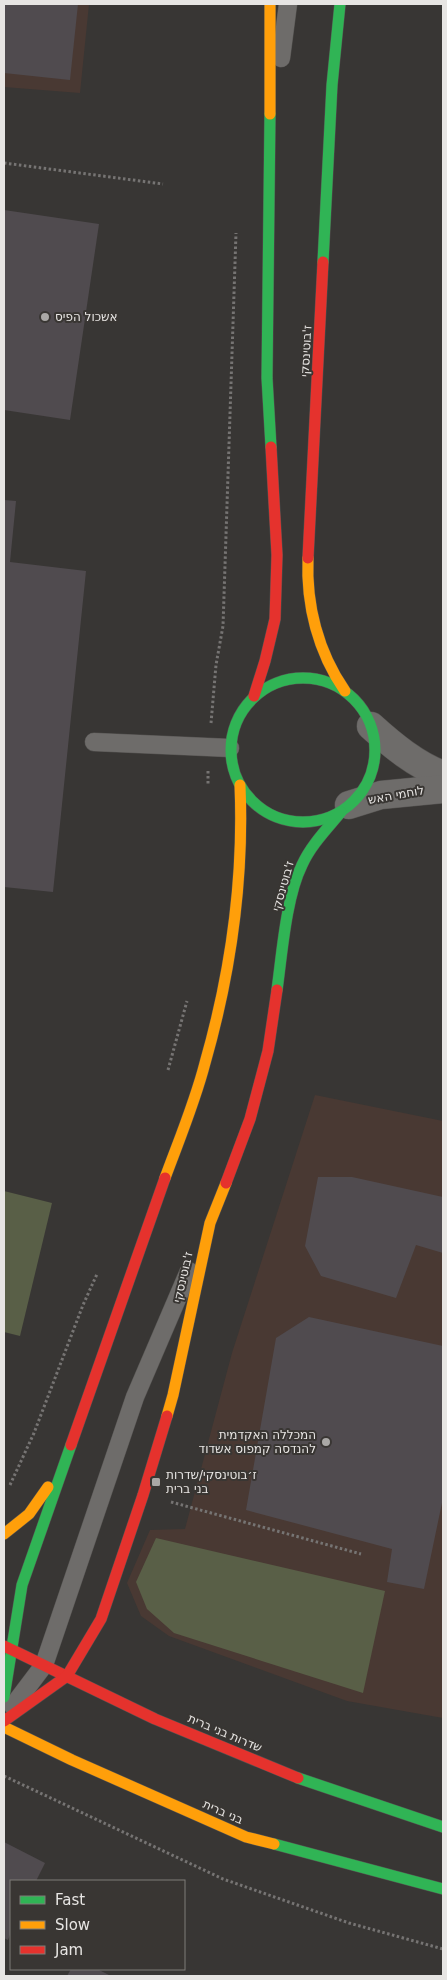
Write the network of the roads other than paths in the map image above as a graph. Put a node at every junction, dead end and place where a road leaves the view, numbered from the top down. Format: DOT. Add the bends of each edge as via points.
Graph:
graph roads {
  1 [pos="270,4"];
  2 [pos="288,4"];
  3 [pos="329,4"];
  4 [pos="340,4"];
  5 [pos="332,85"];
  6 [pos="270,129"];
  7 [pos="345,691"];
  8 [pos="254,696"];
  9 [pos="371,726"];
  10 [pos="94,742"];
  11 [pos="230,748"];
  12 [pos="443,775"];
  13 [pos="240,785"];
  14 [pos="443,789"];
  15 [pos="345,808"];
  16 [pos="210,1223"];
  17 [pos="67,1456"];
  18 [pos="4,1534"];
  19 [pos="8,1648"];
  20 [pos="44,1665"];
  21 [pos="67,1676"];
  22 [pos="4,1697"];
  23 [pos="4,1720"];
  24 [pos="4,1727"];
  25 [pos="443,1827"];
  26 [pos="443,1889"];
  1 -- 6 [label="street"];
  2 -- 6 [label="lane"];
  3 -- 5 [label="lane"];
  4 -- 5 [label="street, ז'בוטינסקי"];
  5 -- 7 [label="street, ז'בוטינסקי" via="307,577 316,638"];
  6 -- 8 [label="street" via="267,378 277,521 276,591 270,644"];
  7 -- 8 [label="street" via="327,681 298,677 270,684"];
  7 -- 9 [label="street" via="360,706"];
  8 -- 11 [label="street" via="237,719"];
  9 -- 12 [label="street, לוחמי האש" via="407,755"];
  9 -- 15 [label="street" via="375,747 372,769 364,789"];
  10 -- 11 [label="lane"];
  11 -- 13 [label="street" via="232,767"];
  13 -- 15 [label="street" via="259,807 277,818 299,822 321,820"];
  13 -- 17 [label="street" via="242,826 238,896 225,983 205,1065"];
  14 -- 15 [label="street, לוחמי האש" via="381,795"];
  15 -- 16 [label="street, ז'בוטינסקי" via="313,845 301,866 284,939 268,1051 250,1119"];
  16 -- 20 [label="lane" via="135,1397"];
  16 -- 21 [label="street, ז'בוטינסקי" via="173,1395 143,1495 101,1620"];
  17 -- 18 [label="street" via="40,1501"];
  17 -- 19 [label="street" via="22,1585"];
  19 -- 20 [label="street, שדרות בני ברית"];
  19 -- 22 [label="street"];
  20 -- 21 [label="street, שדרות בני ברית"];
  20 -- 23 [label="lane"];
  21 -- 23 [label="street, ז'בוטינסקי"];
  21 -- 25 [label="street, שדרות בני ברית" via="281,1772"];
  24 -- 26 [label="street, בני ברית" via="246,1837"];
}
